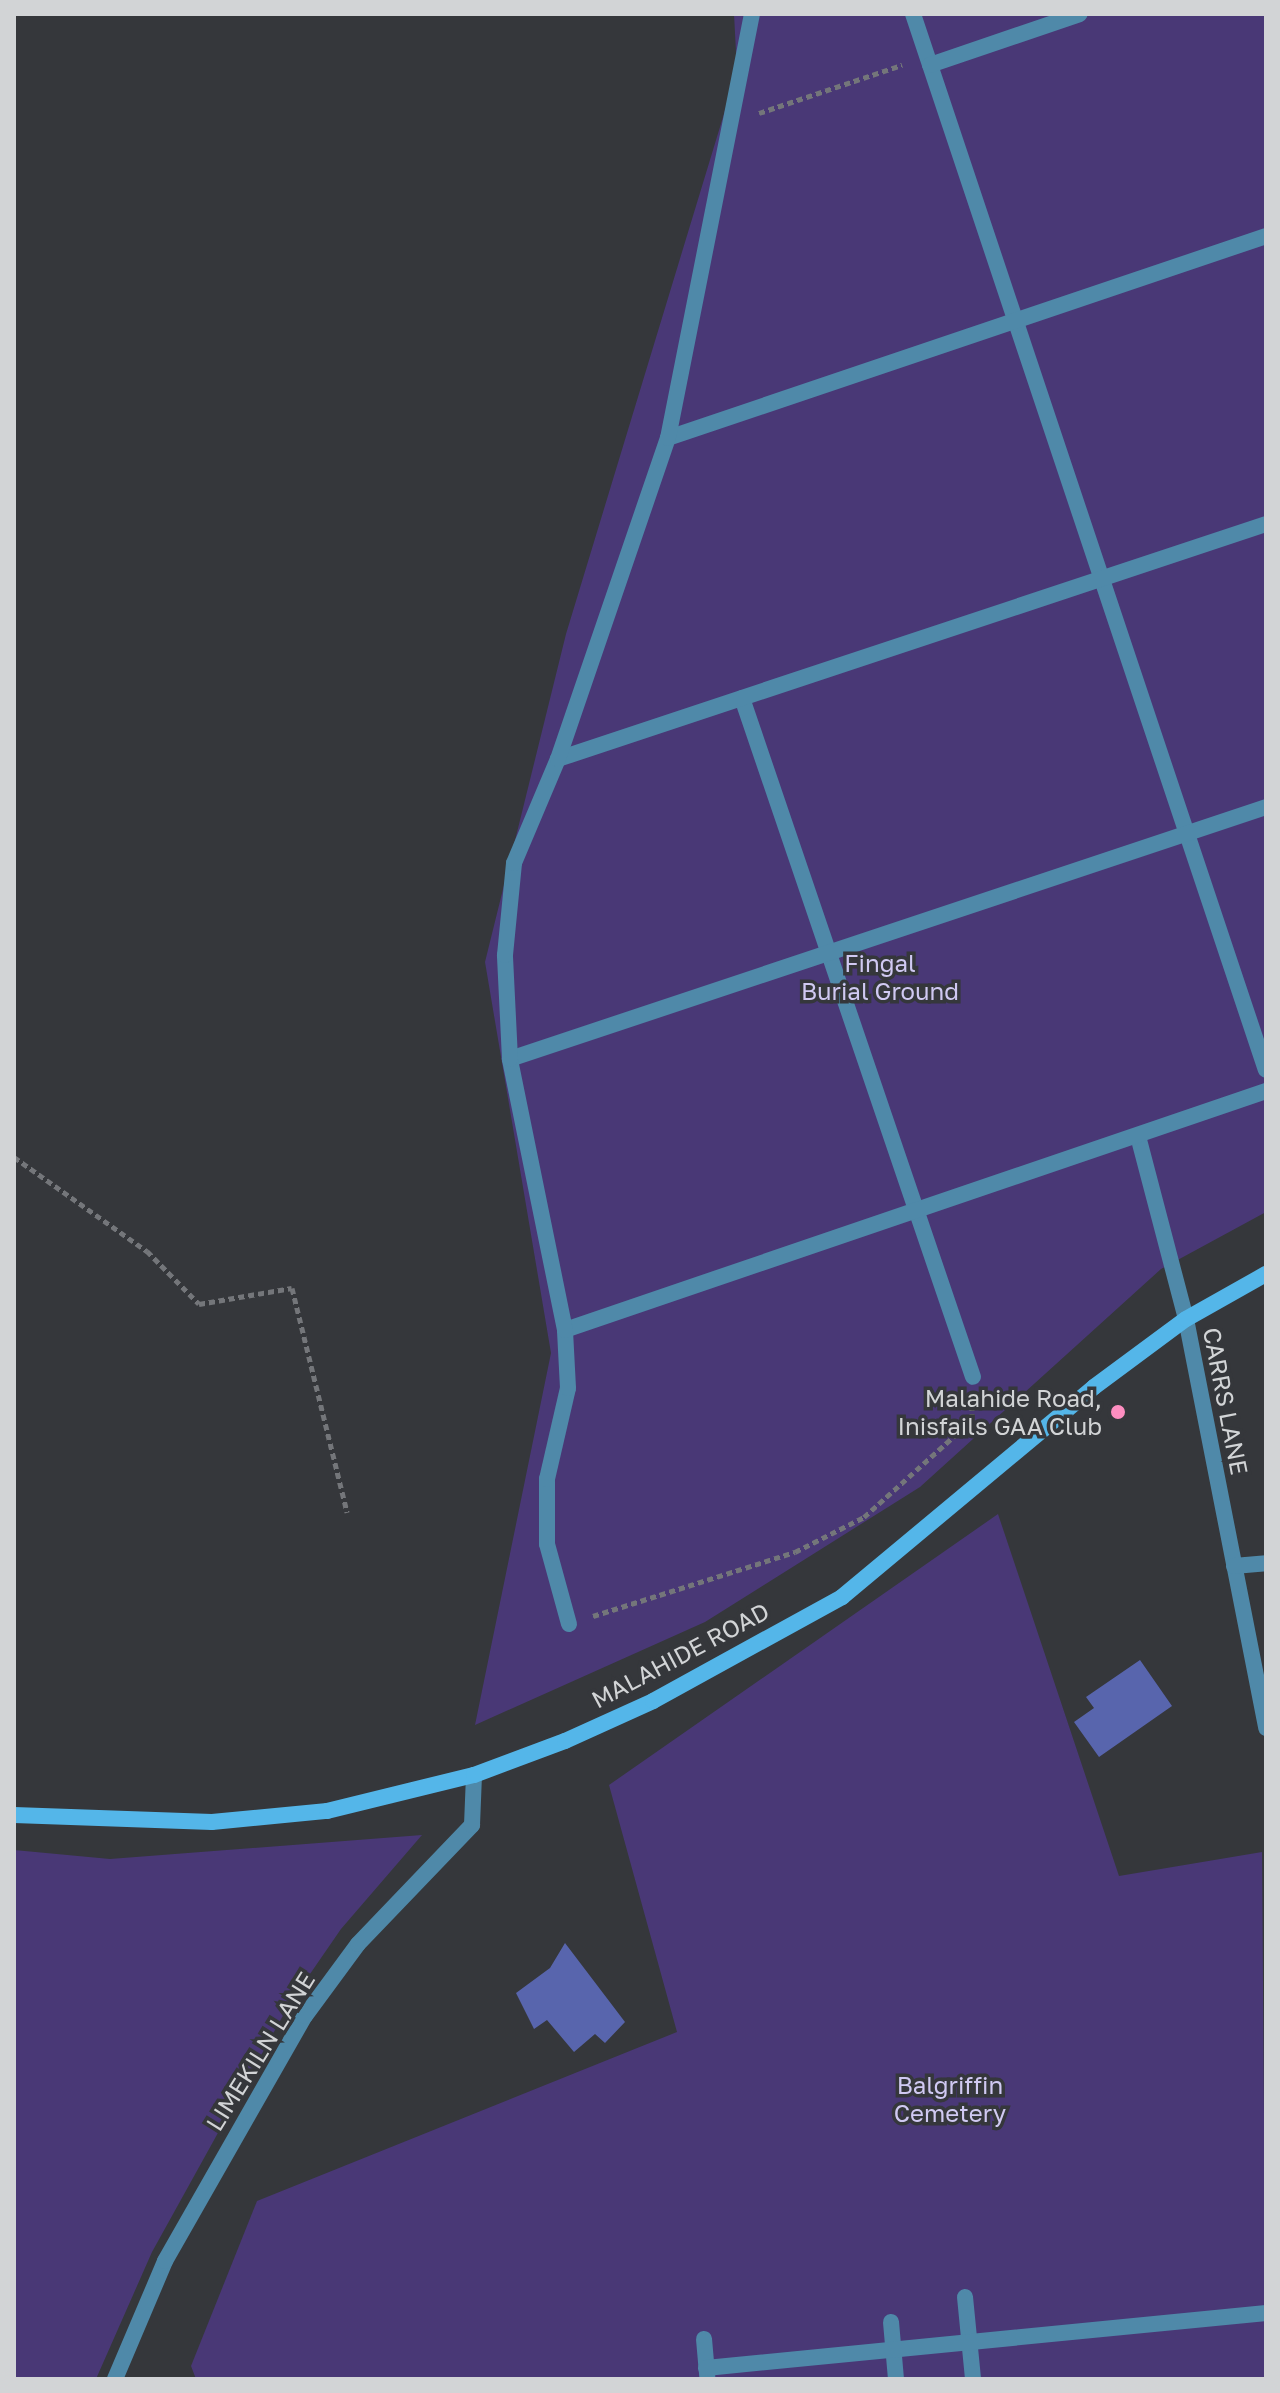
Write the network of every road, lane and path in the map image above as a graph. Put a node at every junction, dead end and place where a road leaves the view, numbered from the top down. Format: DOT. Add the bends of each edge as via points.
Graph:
graph roads {
  1 [pos="752,14"];
  2 [pos="913,14"];
  3 [pos="1080,14"];
  4 [pos="928,61"];
  5 [pos="736,121"];
  6 [pos="1266,236"];
  7 [pos="1015,320"];
  8 [pos="668,438"];
  9 [pos="1266,524"];
  10 [pos="1101,579"];
  11 [pos="742,698"];
  12 [pos="558,759"];
  13 [pos="1266,807"];
  14 [pos="1187,833"];
  15 [pos="828,950"];
  16 [pos="510,1059"];
  17 [pos="1266,1070"];
  18 [pos="1266,1091"];
  19 [pos="1138,1136"];
  20 [pos="14,1157"];
  21 [pos="918,1214"];
  22 [pos="1266,1274"];
  23 [pos="1186,1319"];
  24 [pos="565,1330"];
  25 [pos="973,1377"];
  26 [pos="347,1512"];
  27 [pos="1266,1563"];
  28 [pos="1234,1566"];
  29 [pos="569,1624"];
  30 [pos="1266,1728"];
  31 [pos="474,1775"];
  32 [pos="14,1815"];
  33 [pos="965,2297"];
  34 [pos="1266,2313"];
  35 [pos="891,2322"];
  36 [pos="704,2339"];
  37 [pos="970,2343"];
  38 [pos="893,2350"];
  39 [pos="707,2374"];
  40 [pos="115,2379"];
  41 [pos="896,2379"];
  42 [pos="973,2379"];
  1 -- 5 [label="street"];
  2 -- 4 [label="street"];
  3 -- 4 [label="street"];
  4 -- 5 [label="path"];
  4 -- 7 [label="street"];
  5 -- 8 [label="street"];
  6 -- 7 [label="street"];
  7 -- 8 [label="street"];
  7 -- 10 [label="street"];
  8 -- 12 [label="street"];
  9 -- 10 [label="street"];
  10 -- 11 [label="street"];
  10 -- 14 [label="street"];
  11 -- 12 [label="street"];
  11 -- 15 [label="street"];
  12 -- 16 [label="street" via="514,863 505,955"];
  13 -- 14 [label="street"];
  14 -- 15 [label="street"];
  14 -- 17 [label="street"];
  15 -- 16 [label="street"];
  15 -- 21 [label="street"];
  16 -- 24 [label="street"];
  18 -- 19 [label="street"];
  19 -- 21 [label="street"];
  19 -- 23 [label="street, CARRS LANE"];
  20 -- 26 [label="path" via="147,1251 199,1304 292,1288"];
  21 -- 24 [label="street"];
  21 -- 25 [label="street"];
  22 -- 23 [label="main road, MALAHIDE ROAD"];
  23 -- 28 [label="street, CARRS LANE"];
  23 -- 31 [label="main road, MALAHIDE ROAD" via="842,1597 653,1701"];
  24 -- 29 [label="street" via="568,1388 547,1479 547,1544"];
  25 -- 29 [label="path" via="972,1420 864,1517 795,1552"];
  27 -- 28 [label="street"];
  28 -- 30 [label="street, CARRS LANE"];
  31 -- 32 [label="main road, MALAHIDE ROAD" via="327,1811 212,1822"];
  31 -- 40 [label="street, LIMEKILN LANE" via="472,1825 358,1944 305,2016 165,2261"];
  33 -- 37 [label="street"];
  34 -- 37 [label="street"];
  35 -- 38 [label="street"];
  36 -- 39 [label="street"];
  37 -- 38 [label="street"];
  37 -- 42 [label="street"];
  38 -- 39 [label="street"];
  38 -- 41 [label="street"];
}
